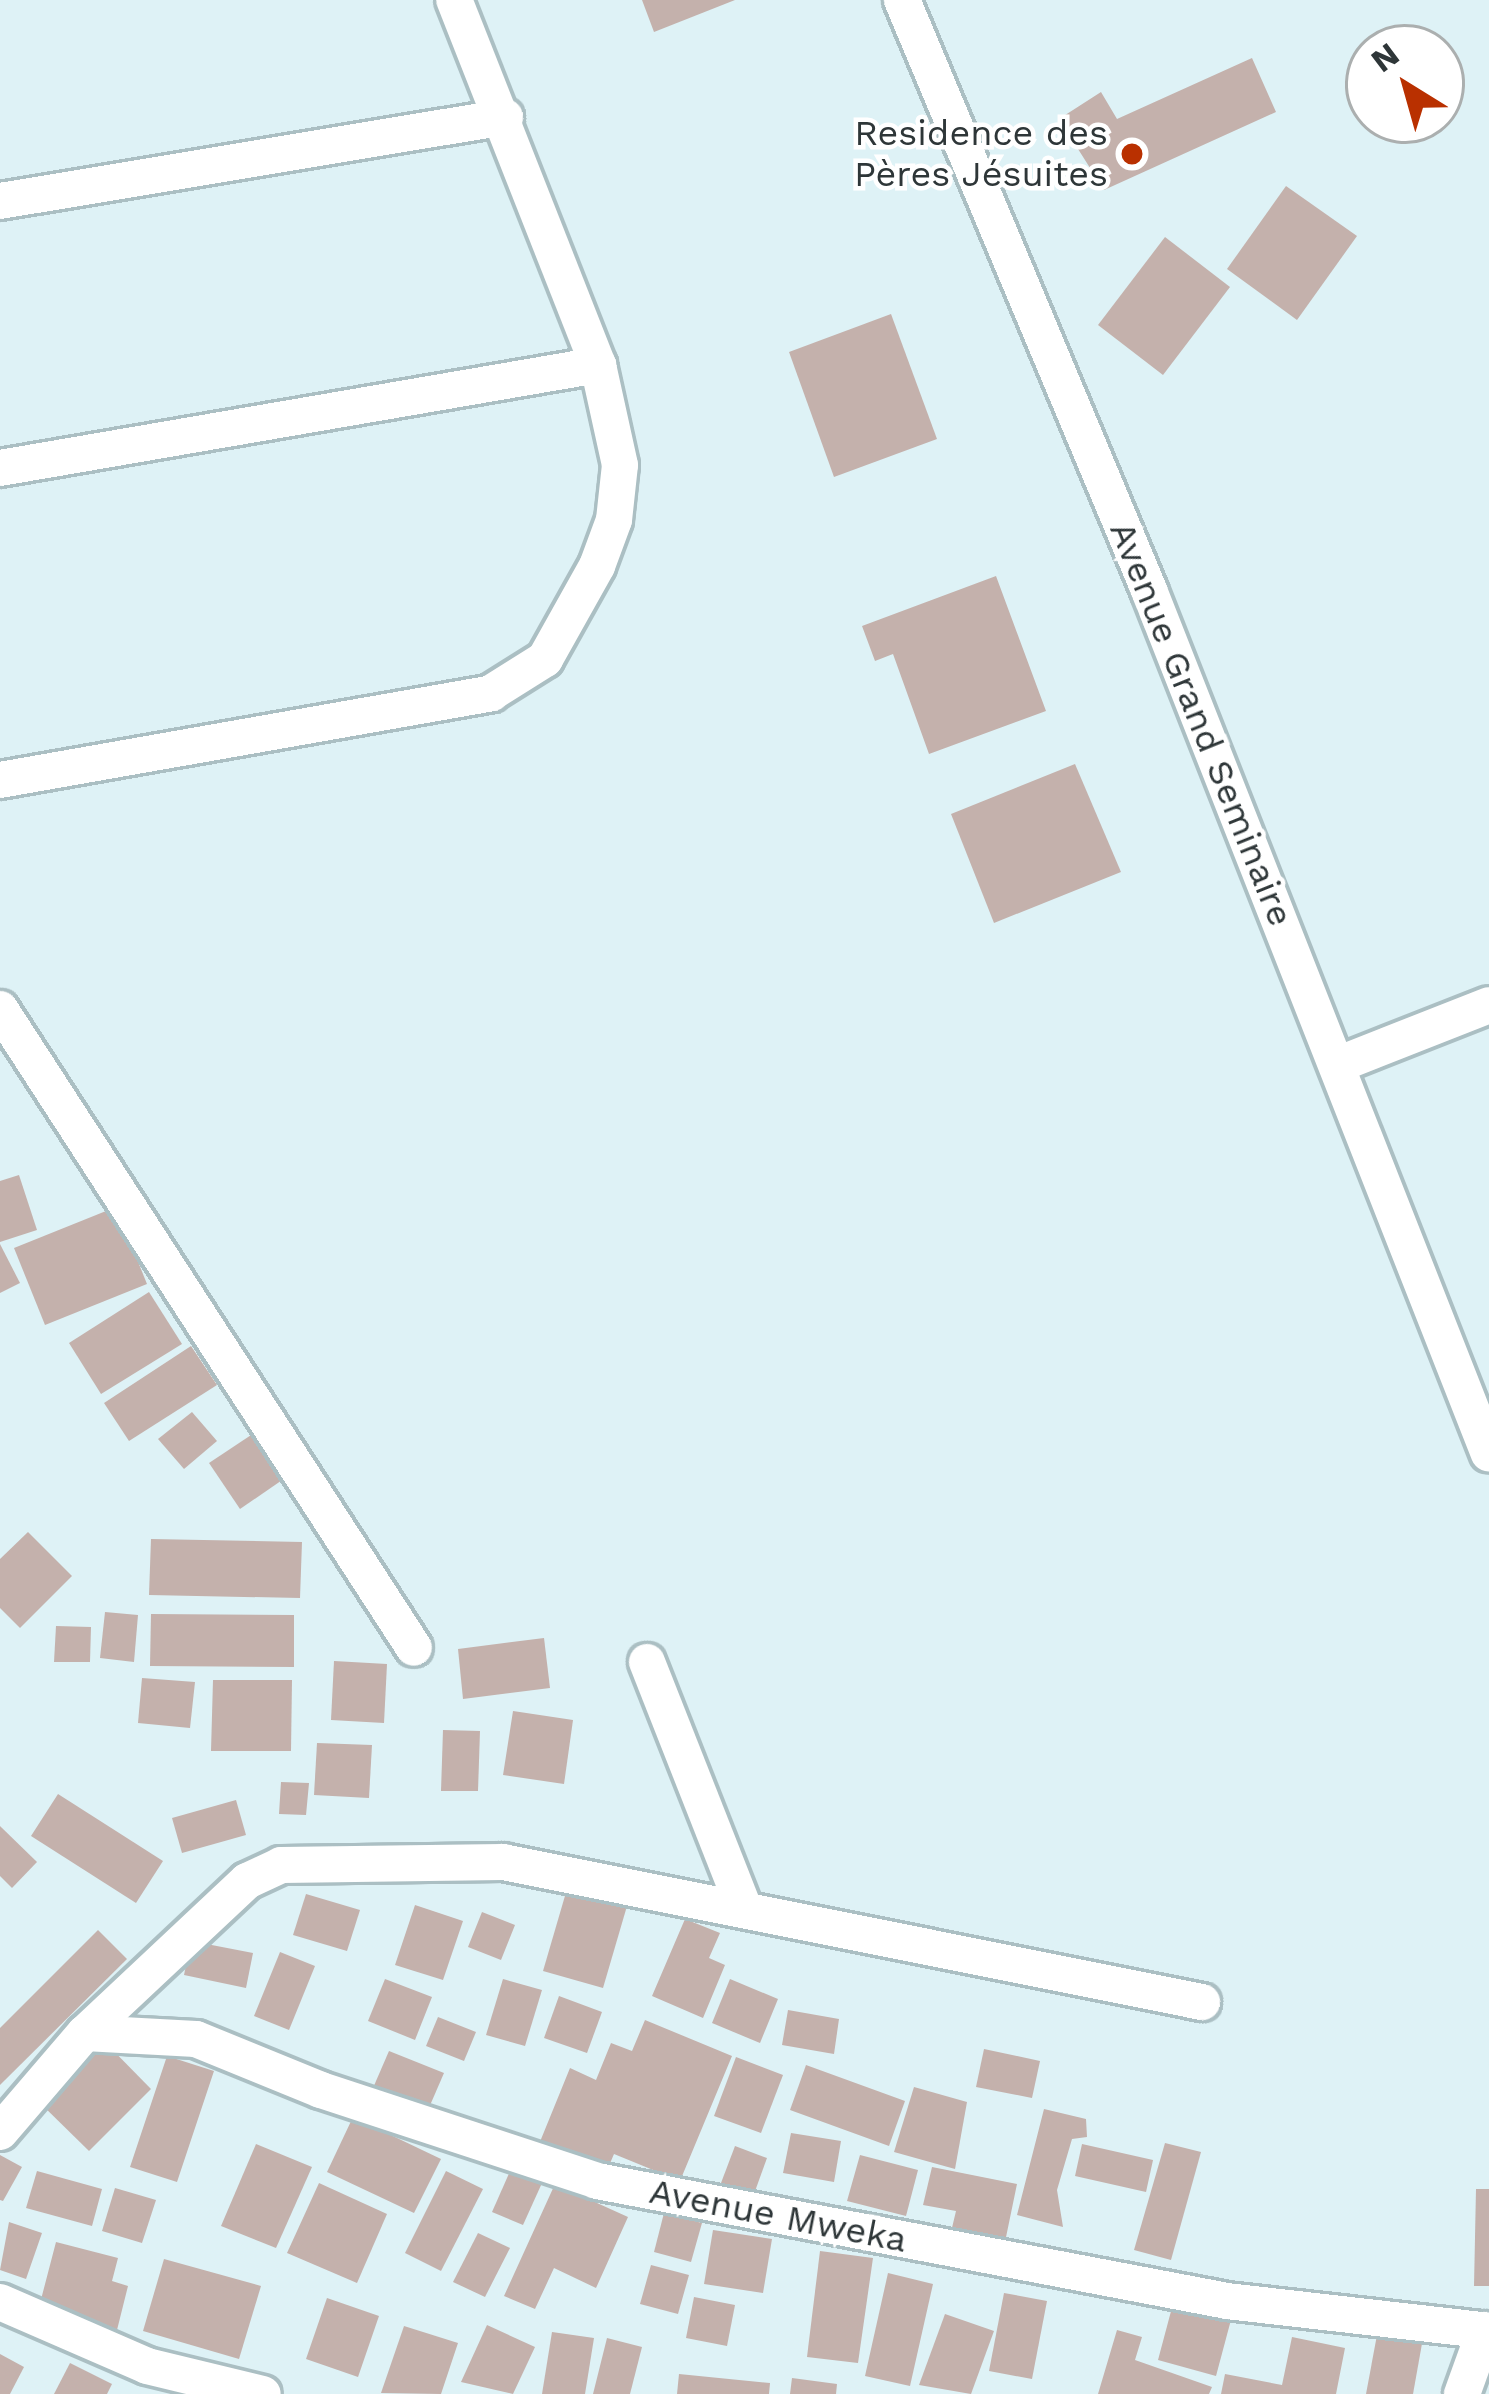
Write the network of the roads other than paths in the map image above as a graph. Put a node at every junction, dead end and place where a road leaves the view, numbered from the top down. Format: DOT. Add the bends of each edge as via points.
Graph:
graph roads {
  1 [pos="454,0"];
  2 [pos="902,0"];
  3 [pos="505,117"];
  4 [pos="0,201"];
  5 [pos="598,365"];
  6 [pos="0,468"];
  7 [pos="0,780"];
  8 [pos="1489,1005"];
  9 [pos="0,1009"];
  10 [pos="1336,1065"];
  11 [pos="1489,1454"];
  12 [pos="414,1648"];
  13 [pos="647,1662"];
  14 [pos="744,1909"];
  15 [pos="1202,2002"];
  16 [pos="85,2032"];
  17 [pos="0,2132"];
  18 [pos="0,2302"];
  19 [pos="1487,2331"];
  20 [pos="263,2394"];
  21 [pos="1462,2394"];
  1 -- 3 [label="street"];
  2 -- 10 [label="street, Avenue Grand Seminaire"];
  3 -- 4 [label="street"];
  3 -- 5 [label="street"];
  5 -- 6 [label="street"];
  5 -- 7 [label="street" via="620,465 614,520 545,659 491,693"];
  8 -- 10 [label="street"];
  9 -- 12 [label="street"];
  10 -- 11 [label="street, Avenue Grand Seminaire"];
  13 -- 14 [label="street"];
  14 -- 15 [label="street"];
  14 -- 16 [label="street" via="503,1862 281,1865 248,1881"];
  16 -- 17 [label="street"];
  16 -- 19 [label="street, Avenue Mweka" via="196,2039 322,2090 597,2181 1226,2301"];
  18 -- 20 [label="street" via="147,2366"];
  19 -- 21 [label="street"];
}
